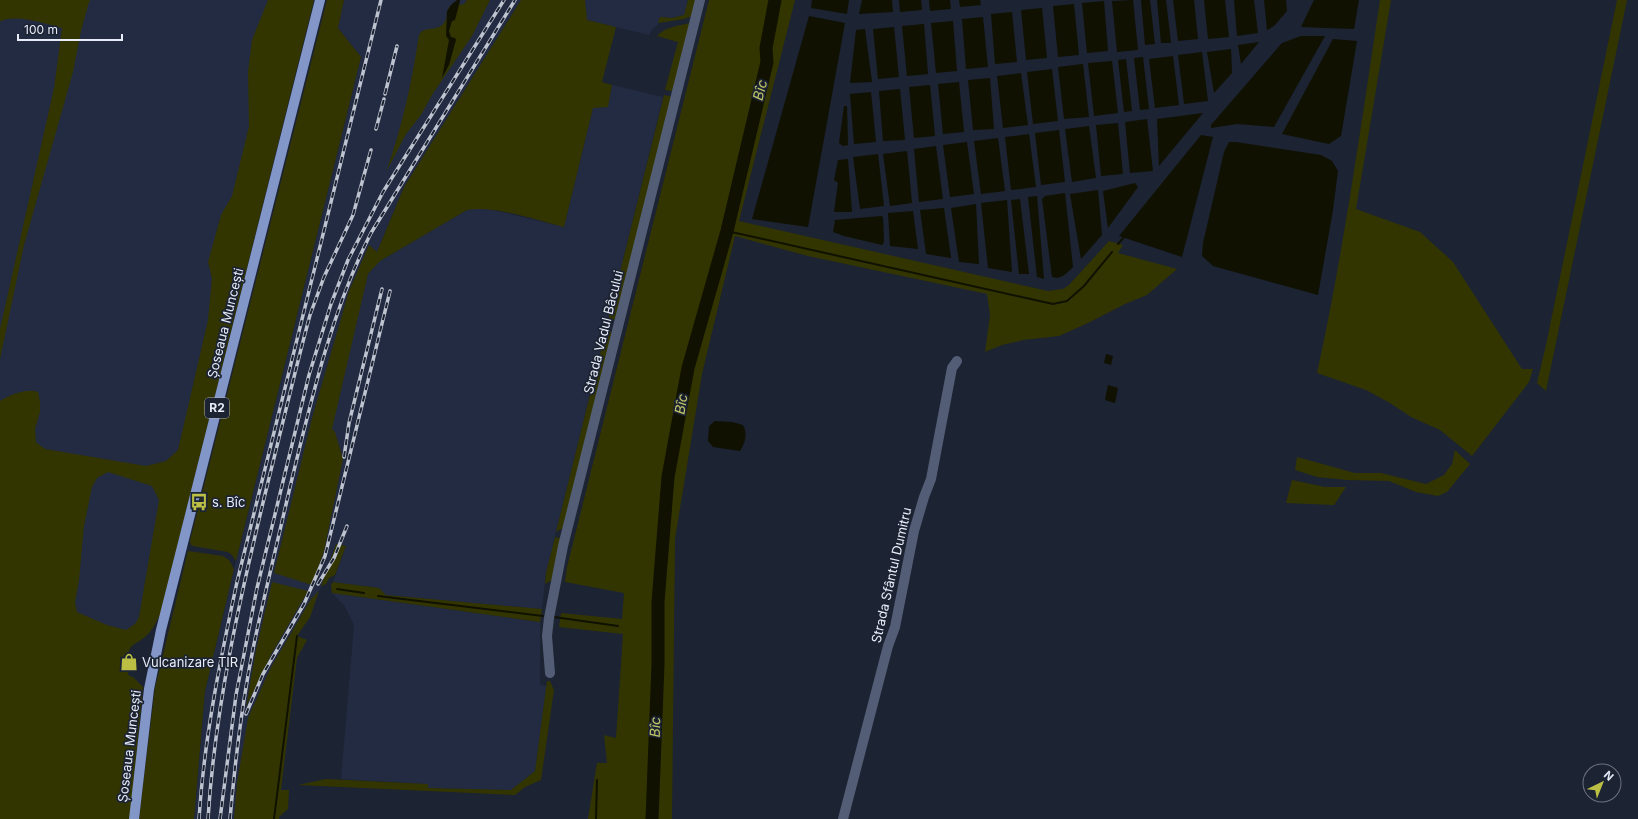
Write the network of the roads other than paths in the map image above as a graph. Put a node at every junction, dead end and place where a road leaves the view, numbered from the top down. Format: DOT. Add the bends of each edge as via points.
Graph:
graph roads {
  1 [pos="320,0"];
  2 [pos="700,0"];
  3 [pos="957,361"];
  4 [pos="550,672"];
  5 [pos="134,819"];
  6 [pos="843,819"];
  1 -- 5 [label="main road, Șoseaua Muncești / R2" via="161,630 149,689"];
  2 -- 4 [label="street, Strada Vadul Bâcului" via="563,546 549,618"];
  3 -- 6 [label="street, Strada Sfântul Dumitru" via="952,368 931,479 914,531 895,627"];
}
